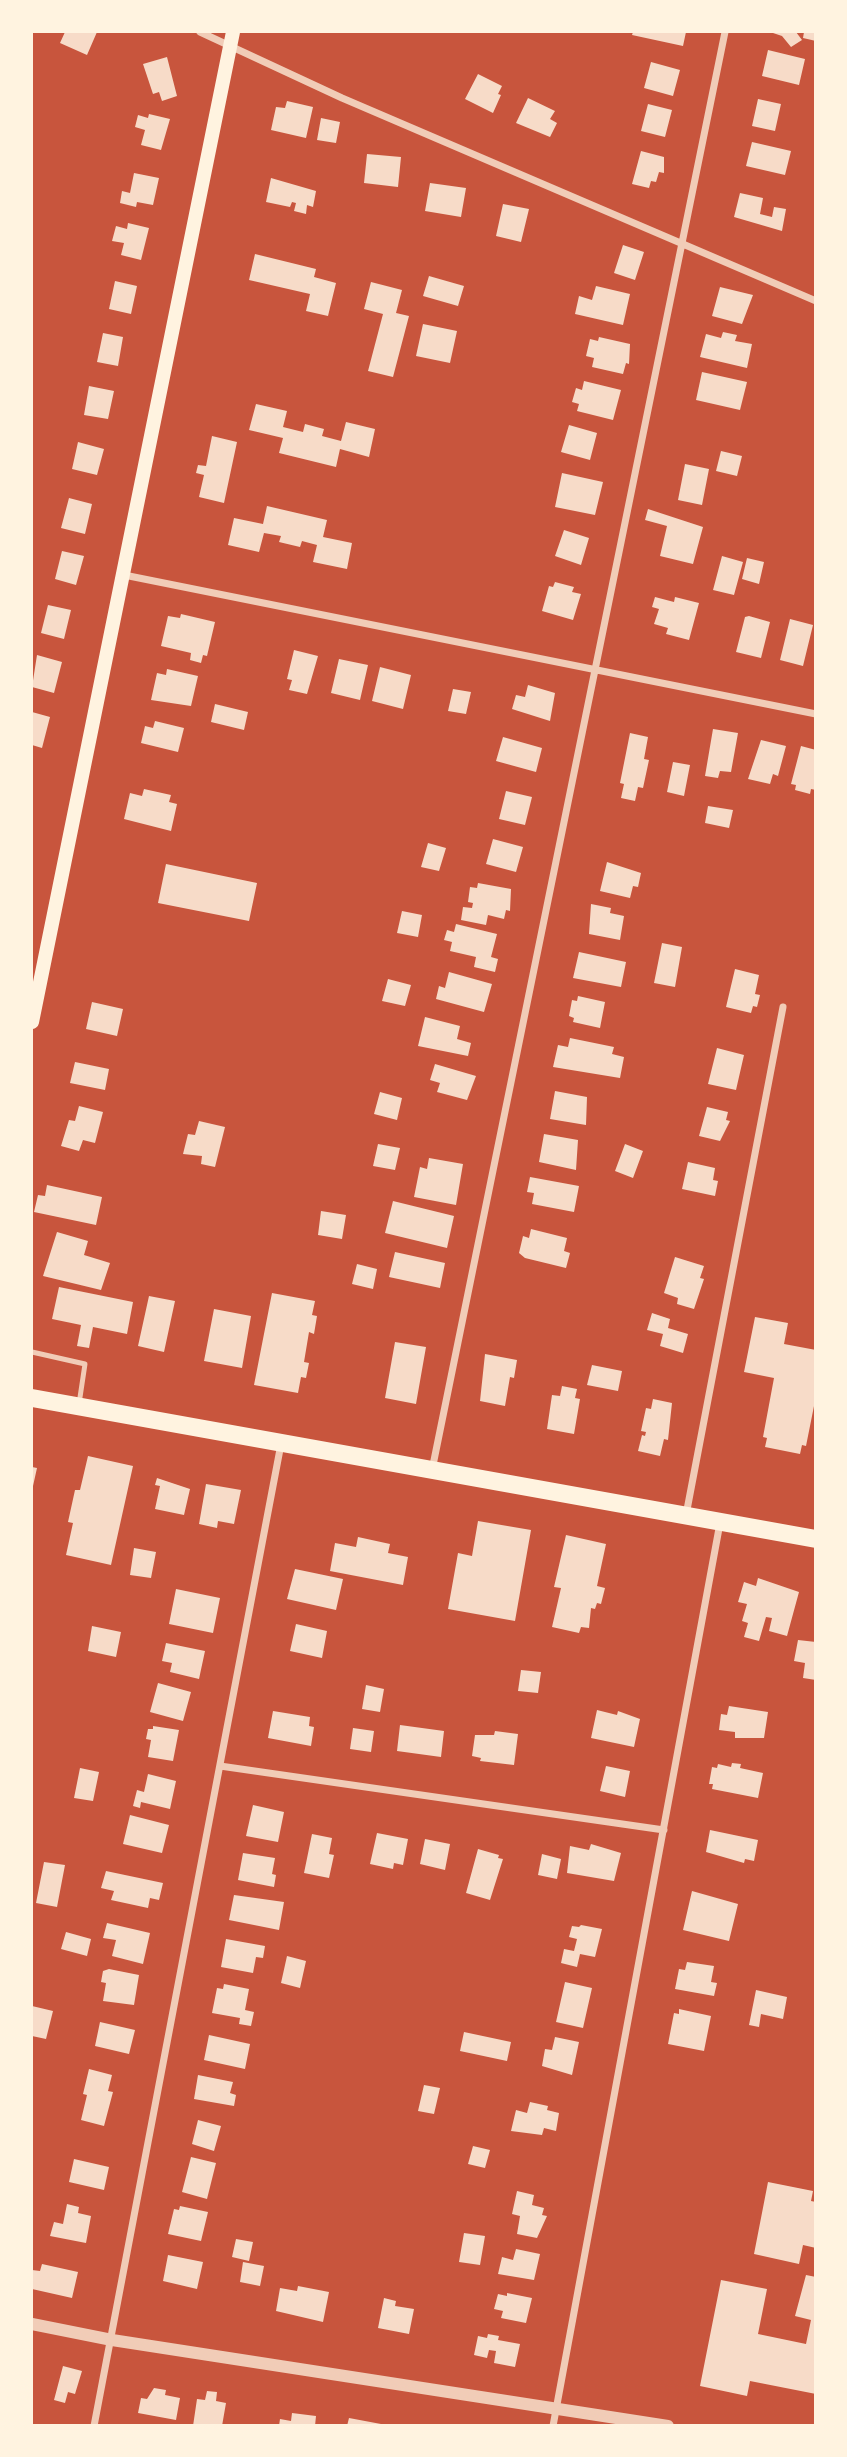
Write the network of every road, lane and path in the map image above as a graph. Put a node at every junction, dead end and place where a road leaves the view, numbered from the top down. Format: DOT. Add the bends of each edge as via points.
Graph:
graph roads {
  1 [pos="200,32"];
  2 [pos="725,32"];
  3 [pos="231,37"];
  4 [pos="680,245"];
  5 [pos="816,301"];
  6 [pos="124,575"];
  7 [pos="596,669"];
  8 [pos="816,713"];
  9 [pos="783,1007"];
  10 [pos="32,1022"];
  11 [pos="32,1352"];
  12 [pos="32,1398"];
  13 [pos="79,1407"];
  14 [pos="281,1443"];
  15 [pos="432,1470"];
  16 [pos="686,1516"];
  17 [pos="720,1522"];
  18 [pos="816,1539"];
  19 [pos="220,1766"];
  20 [pos="664,1830"];
  21 [pos="32,2324"];
  22 [pos="112,2340"];
  23 [pos="556,2408"];
  24 [pos="94,2426"];
  25 [pos="553,2426"];
  26 [pos="668,2426"];
  1 -- 3 [label="street"];
  2 -- 4 [label="street"];
  3 -- 4 [label="street" via="342,98"];
  3 -- 6 [label="main road"];
  4 -- 5 [label="street"];
  4 -- 7 [label="street"];
  6 -- 7 [label="street"];
  6 -- 10 [label="main road"];
  7 -- 8 [label="street"];
  7 -- 15 [label="street"];
  9 -- 16 [label="street"];
  11 -- 13 [label="lane" via="85,1364"];
  12 -- 13 [label="main road"];
  13 -- 14 [label="main road"];
  14 -- 15 [label="main road"];
  14 -- 19 [label="street"];
  15 -- 16 [label="main road"];
  16 -- 17 [label="main road"];
  17 -- 18 [label="main road"];
  17 -- 20 [label="street"];
  19 -- 20 [label="street"];
  19 -- 22 [label="street"];
  20 -- 23 [label="street"];
  21 -- 22 [label="street"];
  22 -- 23 [label="street"];
  22 -- 24 [label="street"];
  23 -- 25 [label="street"];
  23 -- 26 [label="street"];
}
